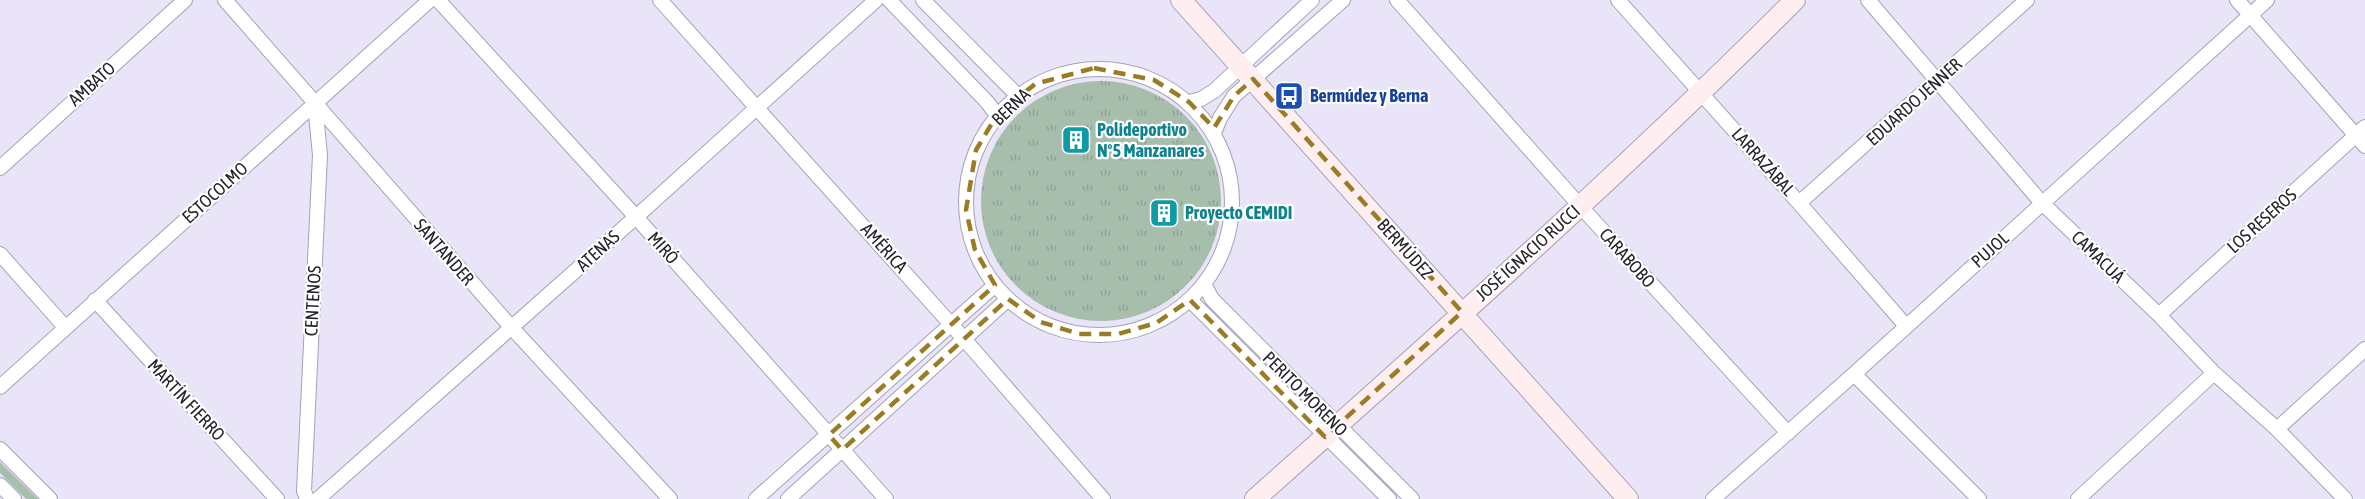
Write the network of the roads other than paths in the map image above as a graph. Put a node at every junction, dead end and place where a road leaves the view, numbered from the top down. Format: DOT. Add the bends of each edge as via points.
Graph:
graph roads {
  1 [pos="185,0"];
  2 [pos="225,0"];
  3 [pos="430,0"];
  4 [pos="438,0"];
  5 [pos="660,0"];
  6 [pos="876,0"];
  7 [pos="889,0"];
  8 [pos="923,0"];
  9 [pos="1181,0"];
  10 [pos="1312,0"];
  11 [pos="1343,0"];
  12 [pos="1397,0"];
  13 [pos="1618,0"];
  14 [pos="1795,0"];
  15 [pos="1868,0"];
  16 [pos="2027,0"];
  17 [pos="2237,0"];
  18 [pos="2267,0"];
  19 [pos="2250,15"];
  20 [pos="1247,72"];
  21 [pos="1937,81"];
  22 [pos="1701,94"];
  23 [pos="1018,96"];
  24 [pos="1189,102"];
  25 [pos="315,104"];
  26 [pos="757,105"];
  27 [pos="997,115"];
  28 [pos="1214,133"];
  29 [pos="2362,136"];
  30 [pos="344,137"];
  31 [pos="320,153"];
  32 [pos="0,168"];
  33 [pos="1799,202"];
  34 [pos="2042,202"];
  35 [pos="1581,207"];
  36 [pos="636,217"];
  37 [pos="0,254"];
  38 [pos="1204,284"];
  39 [pos="995,285"];
  40 [pos="1008,299"];
  41 [pos="95,300"];
  42 [pos="1190,300"];
  43 [pos="1462,312"];
  44 [pos="2159,315"];
  45 [pos="951,324"];
  46 [pos="1906,326"];
  47 [pos="66,327"];
  48 [pos="511,327"];
  49 [pos="965,340"];
  50 [pos="2365,349"];
  51 [pos="2214,373"];
  52 [pos="1854,374"];
  53 [pos="0,387"];
  54 [pos="2277,429"];
  55 [pos="1331,431"];
  56 [pos="1788,434"];
  57 [pos="829,435"];
  58 [pos="0,449"];
  59 [pos="842,450"];
  60 [pos="0,485"];
  61 [pos="14,499"];
  62 [pos="50,499"];
  63 [pos="277,499"];
  64 [pos="307,499"];
  65 [pos="318,499"];
  66 [pos="670,499"];
  67 [pos="756,499"];
  68 [pos="788,499"];
  69 [pos="886,499"];
  70 [pos="1103,499"];
  71 [pos="1255,499"];
  72 [pos="1389,499"];
  73 [pos="1412,499"];
  74 [pos="1628,499"];
  75 [pos="1713,499"];
  76 [pos="1979,499"];
  77 [pos="2078,499"];
  78 [pos="2345,499"];
  1 -- 32 [label="street, AMBATO"];
  2 -- 25 [label="street, SANTANDER"];
  3 -- 25 [label="street, ESTOCOLMO"];
  4 -- 36 [label="street, MIRÓ"];
  5 -- 26 [label="street, AMÉRICA"];
  6 -- 26 [label="street, ATENAS"];
  7 -- 27 [label="street"];
  8 -- 23 [label="street"];
  9 -- 20 [label="street, BERMÚDEZ"];
  10 -- 20 [label="street"];
  11 -- 20 [label="street"];
  12 -- 35 [label="street, CARABOBO"];
  13 -- 22 [label="street, LARRAZÁBAL"];
  14 -- 22 [label="street, JOSÉ IGNACIO RUCCI"];
  15 -- 21 [label="street, CAMACUÁ"];
  16 -- 21 [label="street, EDUARDO JENNER"];
  17 -- 19 [label="street"];
  18 -- 19 [label="street, PUJOL"];
  19 -- 29 [label="street"];
  19 -- 34 [label="street, PUJOL"];
  20 -- 24 [label="street"];
  20 -- 28 [label="street"];
  20 -- 43 [label="street, BERMÚDEZ"];
  21 -- 33 [label="street, EDUARDO JENNER"];
  21 -- 34 [label="street, CAMACUÁ"];
  22 -- 33 [label="street, LARRAZÁBAL"];
  22 -- 35 [label="street, JOSÉ IGNACIO RUCCI"];
  23 -- 24 [label="street, BERNA" via="1054,76 1104,68 1135,72"];
  23 -- 27 [label="street, BERNA"];
  24 -- 28 [label="street, BERNA"];
  25 -- 30 [label="street, SANTANDER"];
  25 -- 31 [label="street, CENTENOS"];
  25 -- 41 [label="street, ESTOCOLMO"];
  26 -- 36 [label="street, ATENAS"];
  26 -- 45 [label="street, AMÉRICA"];
  27 -- 39 [label="street, BERNA" via="976,150 966,189 969,230"];
  28 -- 38 [label="street, BERNA" via="1229,170 1232,210 1224,249"];
  29 -- 44 [label="street, LOS RESEROS"];
  30 -- 31 [label="street" via="329,142"];
  30 -- 48 [label="street, SANTANDER"];
  31 -- 64 [label="street, CENTENOS" via="304,491"];
  33 -- 46 [label="street, LARRAZÁBAL"];
  34 -- 44 [label="street, CAMACUÁ"];
  34 -- 46 [label="street, PUJOL"];
  35 -- 43 [label="street, JOSÉ IGNACIO RUCCI"];
  35 -- 56 [label="street, CARABOBO"];
  36 -- 48 [label="street, ATENAS"];
  36 -- 57 [label="street, MIRÓ"];
  37 -- 47 [label="street"];
  38 -- 42 [label="street, BERNA"];
  38 -- 55 [label="street, PERITO MORENO" via="1212,299"];
  39 -- 40 [label="street, BERNA"];
  39 -- 45 [label="street"];
  40 -- 42 [label="street, BERNA" via="1041,322 1099,336 1156,323"];
  40 -- 49 [label="street"];
  41 -- 47 [label="street, ESTOCOLMO"];
  41 -- 63 [label="street, MARTÍN FIERRO"];
  42 -- 55 [label="street, PERITO MORENO"];
  43 -- 55 [label="street, JOSÉ IGNACIO RUCCI"];
  43 -- 74 [label="street, BERMÚDEZ"];
  44 -- 51 [label="street, CAMACUÁ"];
  45 -- 49 [label="street, AMÉRICA"];
  45 -- 57 [label="street"];
  46 -- 52 [label="street, PUJOL"];
  47 -- 53 [label="street, ESTOCOLMO"];
  48 -- 65 [label="street, ATENAS"];
  48 -- 66 [label="street, SANTANDER"];
  49 -- 59 [label="street"];
  49 -- 70 [label="street, AMÉRICA"];
  50 -- 54 [label="street"];
  51 -- 54 [label="street, CAMACUÁ"];
  51 -- 77 [label="street"];
  52 -- 56 [label="street, PUJOL"];
  52 -- 76 [label="street"];
  54 -- 78 [label="street, CAMACUÁ"];
  55 -- 71 [label="street, JOSÉ IGNACIO RUCCI"];
  55 -- 72 [label="street, PERITO MORENO"];
  55 -- 73 [label="street, PERITO MORENO"];
  56 -- 75 [label="street, PUJOL"];
  57 -- 59 [label="street, MIRÓ"];
  57 -- 67 [label="street"];
  58 -- 62 [label="street"];
  59 -- 68 [label="street"];
  59 -- 69 [label="street, MIRÓ"];
  60 -- 61 [label="street"];
}
